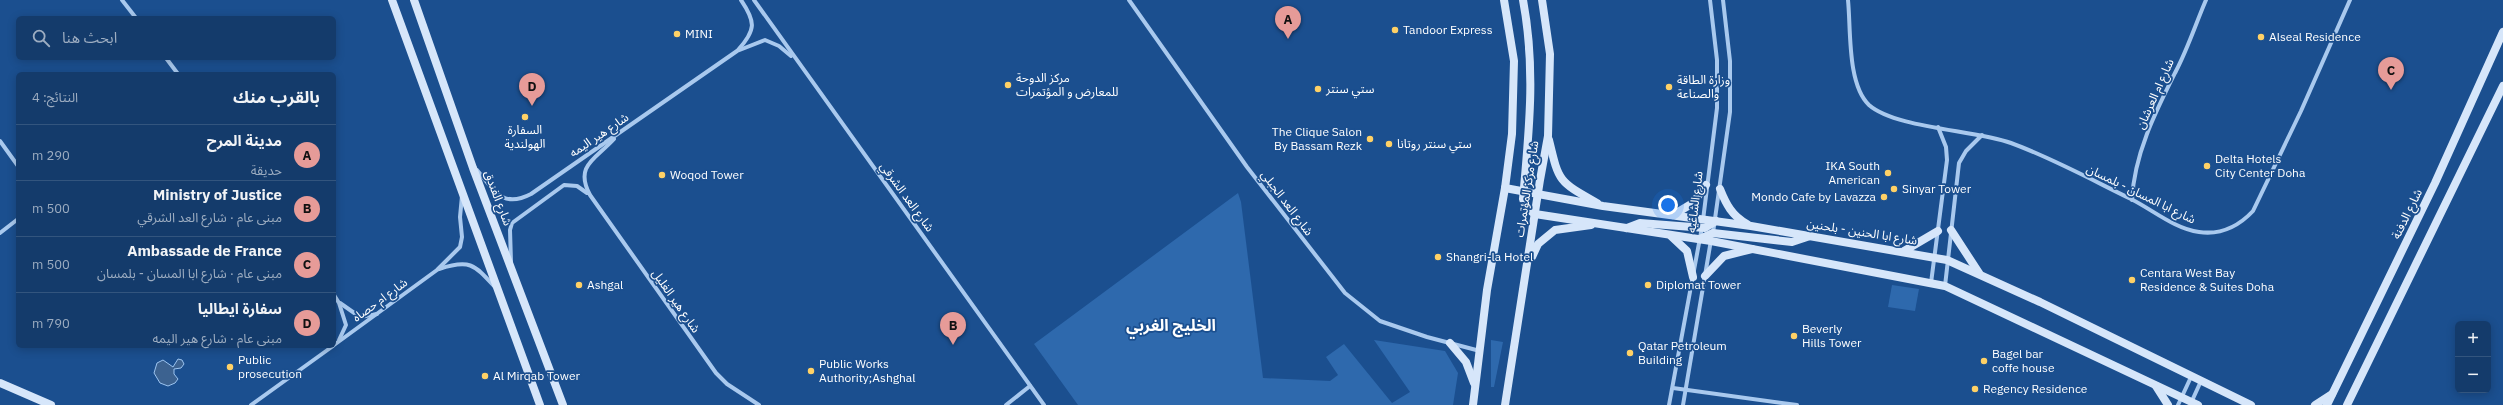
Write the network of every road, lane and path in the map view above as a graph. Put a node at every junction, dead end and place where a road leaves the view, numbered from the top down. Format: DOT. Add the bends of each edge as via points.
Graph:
graph roads {
  1 [pos="414,0"];
  2 [pos="741,0"];
  3 [pos="754,0"];
  4 [pos="1129,0"];
  5 [pos="1504,0"];
  6 [pos="1523,0"];
  7 [pos="1542,0"];
  8 [pos="1710,0"];
  9 [pos="1723,0"];
  10 [pos="1848,0"];
  11 [pos="2206,0"];
  12 [pos="2350,0"];
  13 [pos="123,1"];
  14 [pos="392,2"];
  15 [pos="134,16"];
  16 [pos="2503,32"];
  17 [pos="737,51"];
  18 [pos="795,59"];
  19 [pos="167,60"];
  20 [pos="175,72"];
  21 [pos="2503,86"];
  22 [pos="1938,127"];
  23 [pos="618,134"];
  24 [pos="1982,135"];
  25 [pos="1548,136"];
  26 [pos="0,141"];
  27 [pos="16,163"];
  28 [pos="473,168"];
  29 [pos="1706,185"];
  30 [pos="1505,188"];
  31 [pos="1720,189"];
  32 [pos="1523,192"];
  33 [pos="1538,193"];
  34 [pos="462,194"];
  35 [pos="590,196"];
  36 [pos="2132,200"];
  37 [pos="1602,206"];
  38 [pos="1534,214"];
  39 [pos="1673,215"];
  40 [pos="1703,218"];
  41 [pos="1716,220"];
  42 [pos="16,221"];
  43 [pos="1594,223"];
  44 [pos="1751,226"];
  45 [pos="1627,228"];
  46 [pos="1702,229"];
  47 [pos="1951,230"];
  48 [pos="1938,231"];
  49 [pos="0,233"];
  50 [pos="1670,235"];
  51 [pos="1810,236"];
  52 [pos="1712,237"];
  53 [pos="1700,239"];
  54 [pos="1754,248"];
  55 [pos="1904,251"];
  56 [pos="1934,257"];
  57 [pos="1947,260"];
  58 [pos="511,264"];
  59 [pos="437,270"];
  60 [pos="1527,270"];
  61 [pos="1980,274"];
  62 [pos="1705,276"];
  63 [pos="1693,277"];
  64 [pos="1931,283"];
  65 [pos="495,286"];
  66 [pos="1945,286"];
  67 [pos="336,298"];
  68 [pos="340,303"];
  69 [pos="378,314"];
  70 [pos="338,342"];
  71 [pos="1450,344"];
  72 [pos="331,348"];
  73 [pos="1480,351"];
  74 [pos="2191,377"];
  75 [pos="2200,381"];
  76 [pos="0,383"];
  77 [pos="2153,383"];
  78 [pos="1030,386"];
  79 [pos="1475,388"];
  80 [pos="1672,388"];
  81 [pos="1686,390"];
  82 [pos="2333,393"];
  83 [pos="2180,401"];
  84 [pos="2193,404"];
  85 [pos="51,405"];
  86 [pos="251,405"];
  87 [pos="540,405"];
  88 [pos="563,405"];
  89 [pos="760,405"];
  90 [pos="1006,405"];
  91 [pos="1044,405"];
  92 [pos="1473,405"];
  93 [pos="1505,405"];
  94 [pos="1669,405"];
  95 [pos="1683,405"];
  96 [pos="1797,405"];
  97 [pos="2168,405"];
  98 [pos="2251,405"];
  99 [pos="2315,405"];
  100 [pos="2327,405"];
  101 [pos="2347,405"];
  1 -- 28 [label="street, شارع الفندق"];
  2 -- 17 [label="street, شارع هير اليمه" via="753,28 750,37"];
  3 -- 18 [label="street, شارع العد الشرقي"];
  4 -- 71 [label="street, شارع العد الجبلي" via="1247,167 1344,293 1380,321"];
  5 -- 30 [label="street, شارع مركز المؤتمرات" via="1514,61 1512,134"];
  6 -- 32 [label="street" via="1532,82"];
  7 -- 25 [label="street, شارع مركز المؤتمرات" via="1550,54"];
  8 -- 29 [label="street, شارع الشاغيه" via="1717,60 1717,108"];
  9 -- 31 [label="street, شارع الشاغيه" via="1730,61 1730,112"];
  10 -- 22 [label="street, شارع ابا المسان - بلمسان" via="1853,63 1858,88 1864,98 1877,111 1893,118"];
  11 -- 36 [label="street, شارع ام العرشان" via="2177,70 2160,102 2136,166"];
  12 -- 36 [label="street, شارع ابا المسان - بلمسان" via="2263,191 2245,220 2217,233 2198,232 2177,225"];
  13 -- 15 [label="street"];
  14 -- 34 [label="street"];
  16 -- 82 [label="street, شارع الدفنة" via="2435,183"];
  17 -- 18 [label="street, شارع هير اليمه" via="759,41 768,41"];
  17 -- 23 [label="street, شارع هير اليمه"];
  18 -- 78 [label="street, شارع العد الشرقي"];
  19 -- 20 [label="street"];
  21 -- 101 [label="street"];
  22 -- 24 [label="street, شارع ابا المسان - بلمسان"];
  22 -- 48 [label="street" via="1946,146 1948,160"];
  23 -- 28 [label="street, شارع هير اليمه" via="519,200 499,196"];
  23 -- 35 [label="street, شارع هير الغليل" via="586,167 584,180"];
  24 -- 36 [label="street, شارع ابا المسان - بلمسان" via="2017,146"];
  24 -- 47 [label="street" via="1966,151 1959,163"];
  25 -- 33 [label="street, شارع مركز المؤتمرات"];
  25 -- 37 [label="street" via="1555,168 1561,179 1574,190"];
  26 -- 27 [label="street"];
  28 -- 58 [label="street, شارع الفندق"];
  29 -- 39 [label="street" via="1693,203"];
  29 -- 40 [label="street, شارع الشاغيه"];
  30 -- 32 [label="street, شارع ابا الحنين - بلحنين"];
  30 -- 73 [label="street, شارع مركز المؤتمرات" via="1491,264"];
  31 -- 41 [label="street, شارع الشاغيه"];
  31 -- 44 [label="street" via="1735,215"];
  32 -- 33 [label="street, شارع ابا الحنين - بلحنين"];
  32 -- 38 [label="street" via="1524,204"];
  33 -- 37 [label="street, شارع ابا الحنين - بلحنين"];
  33 -- 38 [label="street, شارع مركز المؤتمرات"];
  34 -- 59 [label="street, شارع ام حصاه" via="460,247"];
  34 -- 65 [label="street"];
  35 -- 58 [label="street, شارع هير الغليل" via="577,186 564,185 519,216 510,230"];
  35 -- 89 [label="street, شارع هير الغليل" via="716,373 727,384"];
  37 -- 39 [label="street, شارع ابا الحنين - بلحنين"];
  38 -- 43 [label="street"];
  38 -- 60 [label="street, شارع مركز المؤتمرات"];
  39 -- 40 [label="street, شارع ابا الحنين - بلحنين"];
  40 -- 41 [label="street, شارع ابا الحنين - بلحنين"];
  40 -- 46 [label="street, شارع الشاغيه"];
  41 -- 44 [label="street, شارع ابا الحنين - بلحنين"];
  41 -- 46 [label="street" via="1712,226"];
  41 -- 52 [label="street, شارع الشاغيه"];
  42 -- 49 [label="street"];
  43 -- 45 [label="street"];
  43 -- 60 [label="street" via="1585,227 1563,227 1548,234 1538,244"];
  44 -- 51 [label="street, شارع ابا الحنين - بلحنين"];
  45 -- 46 [label="street" via="1644,223"];
  45 -- 50 [label="street"];
  46 -- 53 [label="street, شارع الشاغيه"];
  47 -- 57 [label="street"];
  47 -- 61 [label="street"];
  48 -- 55 [label="street"];
  48 -- 56 [label="street"];
  50 -- 53 [label="street"];
  50 -- 63 [label="street" via="1687,251"];
  51 -- 52 [label="street" via="1792,242"];
  51 -- 55 [label="street, شارع ابا الحنين - بلحنين"];
  52 -- 53 [label="street"];
  52 -- 54 [label="street"];
  52 -- 62 [label="street, شارع الشاغيه"];
  53 -- 63 [label="street, شارع الشاغيه"];
  54 -- 62 [label="street" via="1724,256"];
  54 -- 64 [label="street"];
  55 -- 56 [label="street, شارع ابا الحنين - بلحنين"];
  56 -- 57 [label="street, شارع ابا الحنين - بلحنين"];
  56 -- 64 [label="street"];
  57 -- 61 [label="street, شارع ابا الحنين - بلحنين"];
  57 -- 66 [label="street"];
  58 -- 88 [label="street, شارع الفندق"];
  59 -- 65 [label="street, شارع ام حصاه" via="456,263 470,264"];
  59 -- 69 [label="street, شارع ام حصاه"];
  60 -- 93 [label="street, شارع مركز المؤتمرات"];
  61 -- 74 [label="street, شارع ابا الحنين - بلحنين"];
  62 -- 81 [label="street, شارع الشاغيه"];
  63 -- 80 [label="street, شارع الشاغيه"];
  64 -- 66 [label="street"];
  65 -- 87 [label="street"];
  66 -- 77 [label="street"];
  67 -- 68 [label="street"];
  68 -- 69 [label="street" via="360,317"];
  68 -- 70 [label="street" via="346,324"];
  69 -- 70 [label="street, شارع ام حصاه"];
  71 -- 73 [label="street, شارع العد الجبلي"];
  71 -- 79 [label="street" via="1466,362"];
  72 -- 86 [label="street, شارع ام حصاه"];
  73 -- 79 [label="street, شارع مركز المؤتمرات"];
  74 -- 75 [label="street, شارع ابا الحنين - بلحنين"];
  74 -- 83 [label="street"];
  75 -- 84 [label="street"];
  75 -- 98 [label="street, شارع ابا الحنين - بلحنين"];
  76 -- 85 [label="street"];
  77 -- 83 [label="street"];
  77 -- 97 [label="street" via="2161,391"];
  78 -- 90 [label="street"];
  78 -- 91 [label="street, شارع العد الشرقي"];
  79 -- 92 [label="street, شارع مركز المؤتمرات"];
  80 -- 81 [label="street"];
  80 -- 94 [label="street, شارع الشاغيه"];
  81 -- 95 [label="street, شارع الشاغيه"];
  81 -- 96 [label="street"];
  82 -- 99 [label="street"];
  82 -- 100 [label="street, شارع الدفنة"];
  83 -- 84 [label="street"];
}
